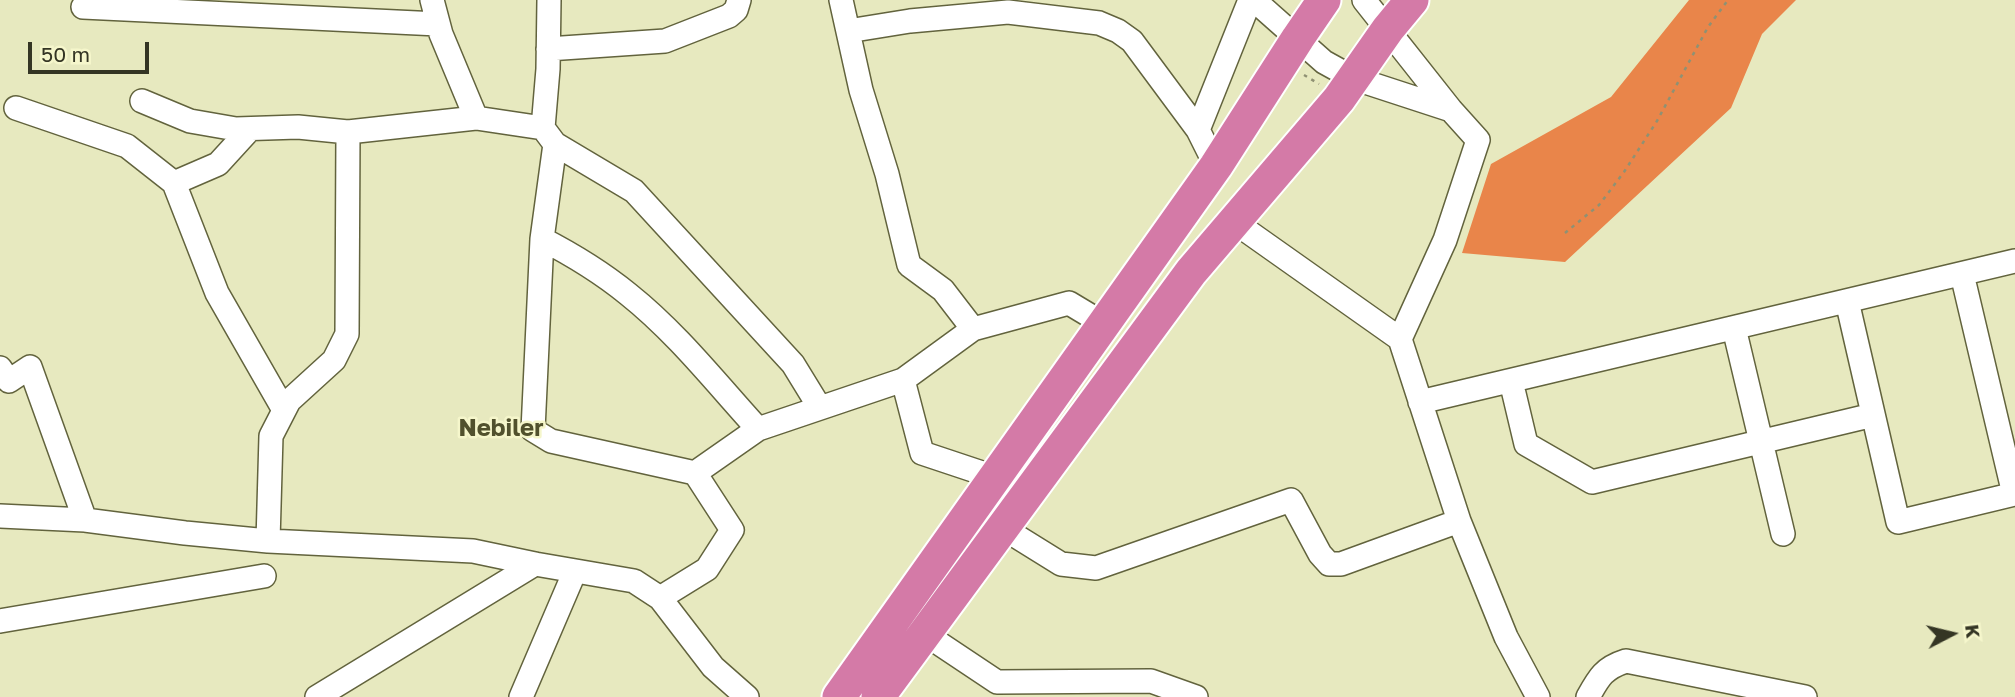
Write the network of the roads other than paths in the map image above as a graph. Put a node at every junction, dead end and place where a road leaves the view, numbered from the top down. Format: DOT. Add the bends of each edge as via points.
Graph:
graph roads {
  1 [pos="432,0"];
  2 [pos="549,0"];
  3 [pos="739,0"];
  4 [pos="841,0"];
  5 [pos="1252,0"];
  6 [pos="1324,0"];
  7 [pos="1364,0"];
  8 [pos="1412,0"];
  9 [pos="83,6"];
  10 [pos="439,24"];
  11 [pos="1388,29"];
  12 [pos="848,31"];
  13 [pos="1291,48"];
  14 [pos="548,49"];
  15 [pos="1346,89"];
  16 [pos="142,102"];
  17 [pos="16,108"];
  18 [pos="1451,110"];
  19 [pos="476,118"];
  20 [pos="250,129"];
  21 [pos="1198,130"];
  22 [pos="348,132"];
  23 [pos="549,136"];
  24 [pos="1216,166"];
  25 [pos="174,183"];
  26 [pos="1233,221"];
  27 [pos="542,239"];
  28 [pos="2015,261"];
  29 [pos="1962,274"];
  30 [pos="1847,301"];
  31 [pos="1104,324"];
  32 [pos="1734,328"];
  33 [pos="973,329"];
  34 [pos="1400,339"];
  35 [pos="0,368"];
  36 [pos="903,380"];
  37 [pos="1511,381"];
  38 [pos="1420,402"];
  39 [pos="820,408"];
  40 [pos="285,410"];
  41 [pos="1873,415"];
  42 [pos="758,429"];
  43 [pos="1761,442"];
  44 [pos="695,473"];
  45 [pos="994,477"];
  46 [pos="2015,494"];
  47 [pos="0,516"];
  48 [pos="85,520"];
  49 [pos="1459,521"];
  50 [pos="1003,528"];
  51 [pos="1783,534"];
  52 [pos="268,541"];
  53 [pos="534,564"];
  54 [pos="575,571"];
  55 [pos="264,576"];
  56 [pos="660,598"];
  57 [pos="0,621"];
  58 [pos="925,634"];
  59 [pos="1146,689"];
  60 [pos="317,697"];
  61 [pos="521,697"];
  62 [pos="747,697"];
  63 [pos="839,697"];
  64 [pos="878,697"];
  65 [pos="1196,697"];
  66 [pos="1538,697"];
  67 [pos="1588,697"];
  68 [pos="1805,697"];
  1 -- 10 [label="street"];
  2 -- 14 [label="street"];
  3 -- 14 [label="street" via="729,16 666,41"];
  4 -- 12 [label="street"];
  5 -- 13 [label="street"];
  5 -- 21 [label="street"];
  6 -- 13 [label="highway"];
  7 -- 11 [label="street"];
  8 -- 11 [label="highway"];
  9 -- 10 [label="street"];
  10 -- 19 [label="street"];
  11 -- 15 [label="highway"];
  11 -- 18 [label="street"];
  12 -- 21 [label="street" via="1008,12 1099,23 1132,41"];
  12 -- 33 [label="street" via="909,265 943,290"];
  13 -- 15 [label="street" via="1324,62"];
  13 -- 24 [label="highway"];
  14 -- 23 [label="street"];
  15 -- 18 [label="street"];
  15 -- 26 [label="highway"];
  16 -- 20 [label="street" via="190,121"];
  17 -- 25 [label="street" via="127,146"];
  18 -- 34 [label="street" via="1478,140 1445,240"];
  19 -- 22 [label="street"];
  19 -- 23 [label="street"];
  20 -- 22 [label="street"];
  20 -- 25 [label="street" via="218,164"];
  21 -- 24 [label="street"];
  22 -- 40 [label="street" via="347,334 334,360"];
  23 -- 27 [label="street"];
  23 -- 39 [label="street" via="634,191 793,364"];
  24 -- 31 [label="highway"];
  25 -- 40 [label="street" via="217,293"];
  26 -- 34 [label="street"];
  26 -- 50 [label="highway"];
  27 -- 42 [label="street" via="583,261 629,295 679,341"];
  27 -- 44 [label="street" via="533,430 551,441"];
  28 -- 29 [label="street"];
  29 -- 30 [label="street"];
  29 -- 46 [label="street"];
  30 -- 32 [label="street"];
  30 -- 41 [label="street"];
  31 -- 33 [label="street" via="1069,303"];
  31 -- 45 [label="highway"];
  32 -- 37 [label="street"];
  32 -- 43 [label="street"];
  33 -- 36 [label="street"];
  34 -- 38 [label="street"];
  35 -- 48 [label="street" via="9,381 39,362"];
  36 -- 39 [label="street"];
  36 -- 45 [label="street" via="922,453"];
  37 -- 38 [label="street"];
  37 -- 43 [label="street" via="1526,444 1592,482"];
  38 -- 49 [label="street"];
  39 -- 42 [label="street"];
  40 -- 52 [label="street" via="271,436"];
  41 -- 43 [label="street"];
  41 -- 46 [label="street" via="1898,522"];
  42 -- 44 [label="street"];
  43 -- 51 [label="street"];
  44 -- 56 [label="street" via="732,530 706,569"];
  45 -- 63 [label="highway"];
  47 -- 48 [label="street"];
  48 -- 52 [label="street"];
  49 -- 50 [label="street" via="1341,565 1329,564 1320,554 1291,500 1096,568 1062,564"];
  49 -- 66 [label="street" via="1506,637"];
  50 -- 58 [label="highway"];
  52 -- 53 [label="street" via="472,551"];
  53 -- 54 [label="street"];
  53 -- 60 [label="street"];
  54 -- 56 [label="street" via="634,581"];
  54 -- 61 [label="street"];
  55 -- 57 [label="street"];
  56 -- 62 [label="street" via="713,667"];
  58 -- 59 [label="street" via="997,682"];
  58 -- 64 [label="highway"];
  59 -- 65 [label="street"];
  67 -- 68 [label="street" via="1599,677 1626,660"];
}
